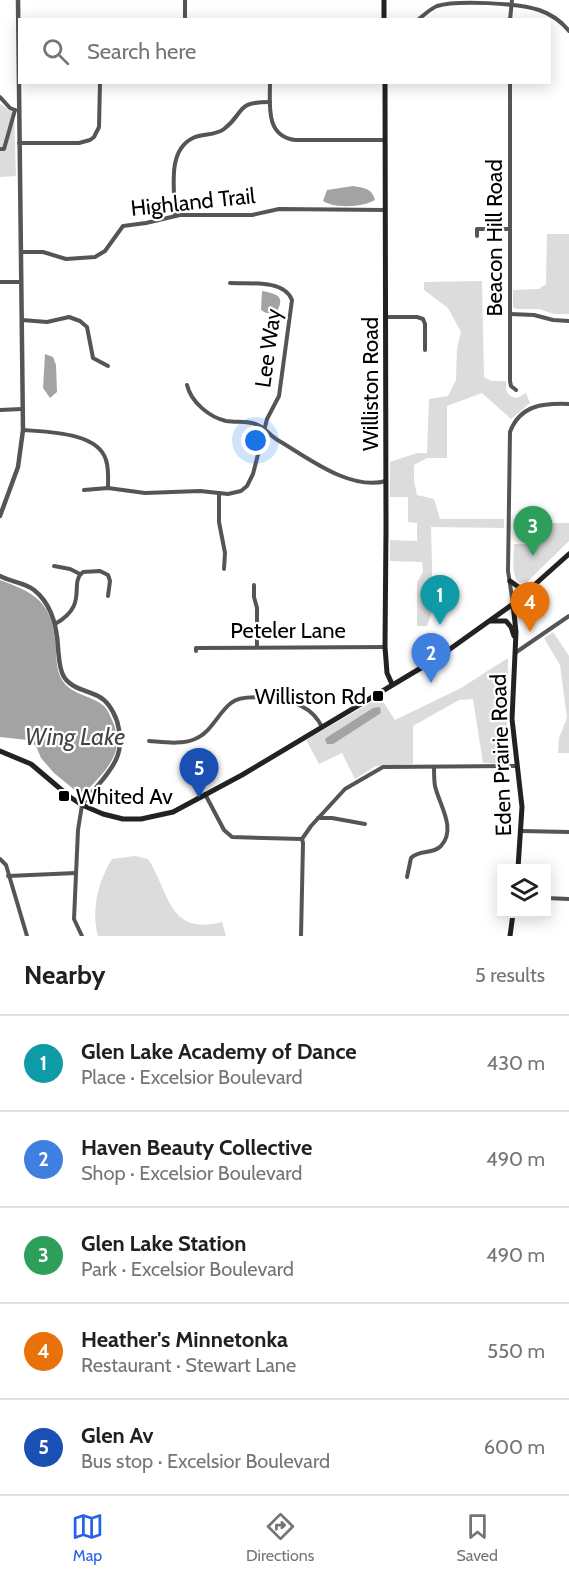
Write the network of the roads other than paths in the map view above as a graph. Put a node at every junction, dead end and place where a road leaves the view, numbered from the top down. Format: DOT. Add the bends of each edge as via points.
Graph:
graph roads {
  1 [pos="18,0"];
  2 [pos="185,0"];
  3 [pos="384,0"];
  4 [pos="512,2"];
  5 [pos="185,18"];
  6 [pos="384,18"];
  7 [pos="420,18"];
  8 [pos="510,18"];
  9 [pos="569,31"];
  10 [pos="100,84"];
  11 [pos="270,84"];
  12 [pos="385,84"];
  13 [pos="510,84"];
  14 [pos="0,97"];
  15 [pos="270,102"];
  16 [pos="17,111"];
  17 [pos="386,140"];
  18 [pos="19,143"];
  19 [pos="1,149"];
  20 [pos="386,210"];
  21 [pos="175,216"];
  22 [pos="510,229"];
  23 [pos="477,236"];
  24 [pos="20,252"];
  25 [pos="0,282"];
  26 [pos="21,282"];
  27 [pos="230,284"];
  28 [pos="510,314"];
  29 [pos="387,317"];
  30 [pos="21,320"];
  31 [pos="569,321"];
  32 [pos="425,350"];
  33 [pos="108,366"];
  34 [pos="187,385"];
  35 [pos="516,390"];
  36 [pos="569,404"];
  37 [pos="0,410"];
  38 [pos="22,410"];
  39 [pos="23,430"];
  40 [pos="265,430"];
  41 [pos="386,481"];
  42 [pos="108,488"];
  43 [pos="84,490"];
  44 [pos="219,493"];
  45 [pos="0,516"];
  46 [pos="569,554"];
  47 [pos="54,566"];
  48 [pos="224,568"];
  49 [pos="80,574"];
  50 [pos="0,576"];
  51 [pos="510,581"];
  52 [pos="254,585"];
  53 [pos="535,586"];
  54 [pos="108,597"];
  55 [pos="513,604"];
  56 [pos="569,616"];
  57 [pos="489,621"];
  58 [pos="55,624"];
  59 [pos="515,644"];
  60 [pos="257,647"];
  61 [pos="385,647"];
  62 [pos="196,651"];
  63 [pos="515,653"];
  64 [pos="392,684"];
  65 [pos="322,727"];
  66 [pos="149,741"];
  67 [pos="0,751"];
  68 [pos="517,766"];
  69 [pos="434,767"];
  70 [pos="206,794"];
  71 [pos="82,805"];
  72 [pos="317,818"];
  73 [pos="366,824"];
  74 [pos="521,831"];
  75 [pos="569,832"];
  76 [pos="302,839"];
  77 [pos="0,859"];
  78 [pos="518,864"];
  79 [pos="76,873"];
  80 [pos="8,876"];
  81 [pos="407,877"];
  82 [pos="551,898"];
  83 [pos="569,898"];
  84 [pos="512,918"];
  85 [pos="27,936"];
  86 [pos="82,936"];
  87 [pos="301,936"];
  88 [pos="510,936"];
  1 -- 16 [label="street"];
  2 -- 5 [label="street"];
  3 -- 6 [label="main road"];
  4 -- 7 [label="street" via="440,5"];
  4 -- 8 [label="street"];
  4 -- 9 [label="street" via="540,10"];
  10 -- 18 [label="street" via="99,127 90,140"];
  11 -- 15 [label="street"];
  12 -- 17 [label="main road, Williston Road"];
  13 -- 22 [label="street, Beacon Hill Road"];
  14 -- 16 [label="street"];
  15 -- 17 [label="street" via="273,127 288,139"];
  15 -- 21 [label="street" via="248,104 222,130 198,136 181,147 175,166"];
  16 -- 18 [label="street"];
  16 -- 19 [label="street"];
  17 -- 20 [label="main road, Williston Road"];
  18 -- 24 [label="street"];
  20 -- 21 [label="street, Highland Trail" via="279,209 252,215"];
  20 -- 29 [label="main road, Williston Road"];
  21 -- 24 [label="street, Highland Trail" via="123,226 105,251 94,257 66,259 43,252"];
  22 -- 23 [label="street" via="477,229"];
  22 -- 28 [label="street, Beacon Hill Road"];
  24 -- 26 [label="street"];
  25 -- 26 [label="street"];
  26 -- 30 [label="street"];
  27 -- 40 [label="street, Lee Way" via="275,286 288,292 292,300 281,387"];
  28 -- 31 [label="street"];
  28 -- 35 [label="street, Beacon Hill Road" via="510,381"];
  29 -- 32 [label="street" via="423,319"];
  29 -- 41 [label="main road, Williston Road"];
  30 -- 33 [label="street" via="47,322 69,317 81,321 87,327 93,358"];
  30 -- 38 [label="street"];
  34 -- 40 [label="street" via="189,394 209,414"];
  36 -- 51 [label="street" via="532,407 514,422 509,438"];
  37 -- 38 [label="street"];
  38 -- 39 [label="street"];
  39 -- 42 [label="street" via="62,434 95,444 107,463"];
  39 -- 45 [label="street" via="18,468"];
  40 -- 41 [label="street" via="342,477 360,483"];
  40 -- 44 [label="street, Lee Way" via="247,486 235,493"];
  41 -- 61 [label="main road, Williston Road"];
  42 -- 43 [label="street, Lee Way"];
  42 -- 44 [label="street, Lee Way" via="145,493"];
  44 -- 48 [label="street"];
  46 -- 53 [label="main road"];
  47 -- 49 [label="street"];
  49 -- 54 [label="street" via="100,571 108,575"];
  49 -- 58 [label="street" via="76,605"];
  50 -- 58 [label="street" via="33,589 49,608"];
  51 -- 53 [label="main road" via="520,588"];
  51 -- 55 [label="street"];
  52 -- 60 [label="street"];
  53 -- 55 [label="main road"];
  55 -- 57 [label="main road"];
  55 -- 59 [label="main road, Eden Prairie Road"];
  56 -- 63 [label="street"];
  57 -- 59 [label="main road" via="508,623"];
  57 -- 64 [label="main road" via="436,659"];
  58 -- 71 [label="street" via="62,674 74,686 108,702 121,736 115,763"];
  59 -- 63 [label="main road, Eden Prairie Road"];
  60 -- 61 [label="street, Peteler Lane"];
  60 -- 62 [label="street, Peteler Lane"];
  61 -- 64 [label="main road, Williston Road"];
  63 -- 68 [label="main road, Eden Prairie Road" via="512,719"];
  64 -- 65 [label="main road"];
  65 -- 66 [label="street" via="308,710 295,703 244,697 231,703 197,739"];
  65 -- 70 [label="main road"];
  67 -- 71 [label="main road" via="31,765"];
  68 -- 69 [label="street"];
  68 -- 74 [label="main road, Eden Prairie Road"];
  69 -- 72 [label="street" via="383,767 345,789"];
  69 -- 81 [label="street" via="435,784 446,816 446,839 433,851 411,858"];
  70 -- 71 [label="main road" via="173,812 141,819 114,817"];
  70 -- 76 [label="street" via="224,830 232,837"];
  71 -- 79 [label="street"];
  72 -- 73 [label="street"];
  72 -- 76 [label="street"];
  74 -- 75 [label="street"];
  74 -- 78 [label="main road, Eden Prairie Road"];
  76 -- 87 [label="street"];
  77 -- 80 [label="street"];
  79 -- 80 [label="street"];
  79 -- 86 [label="street" via="74,919"];
  80 -- 85 [label="street"];
  82 -- 83 [label="street"];
  84 -- 88 [label="main road"];
}
